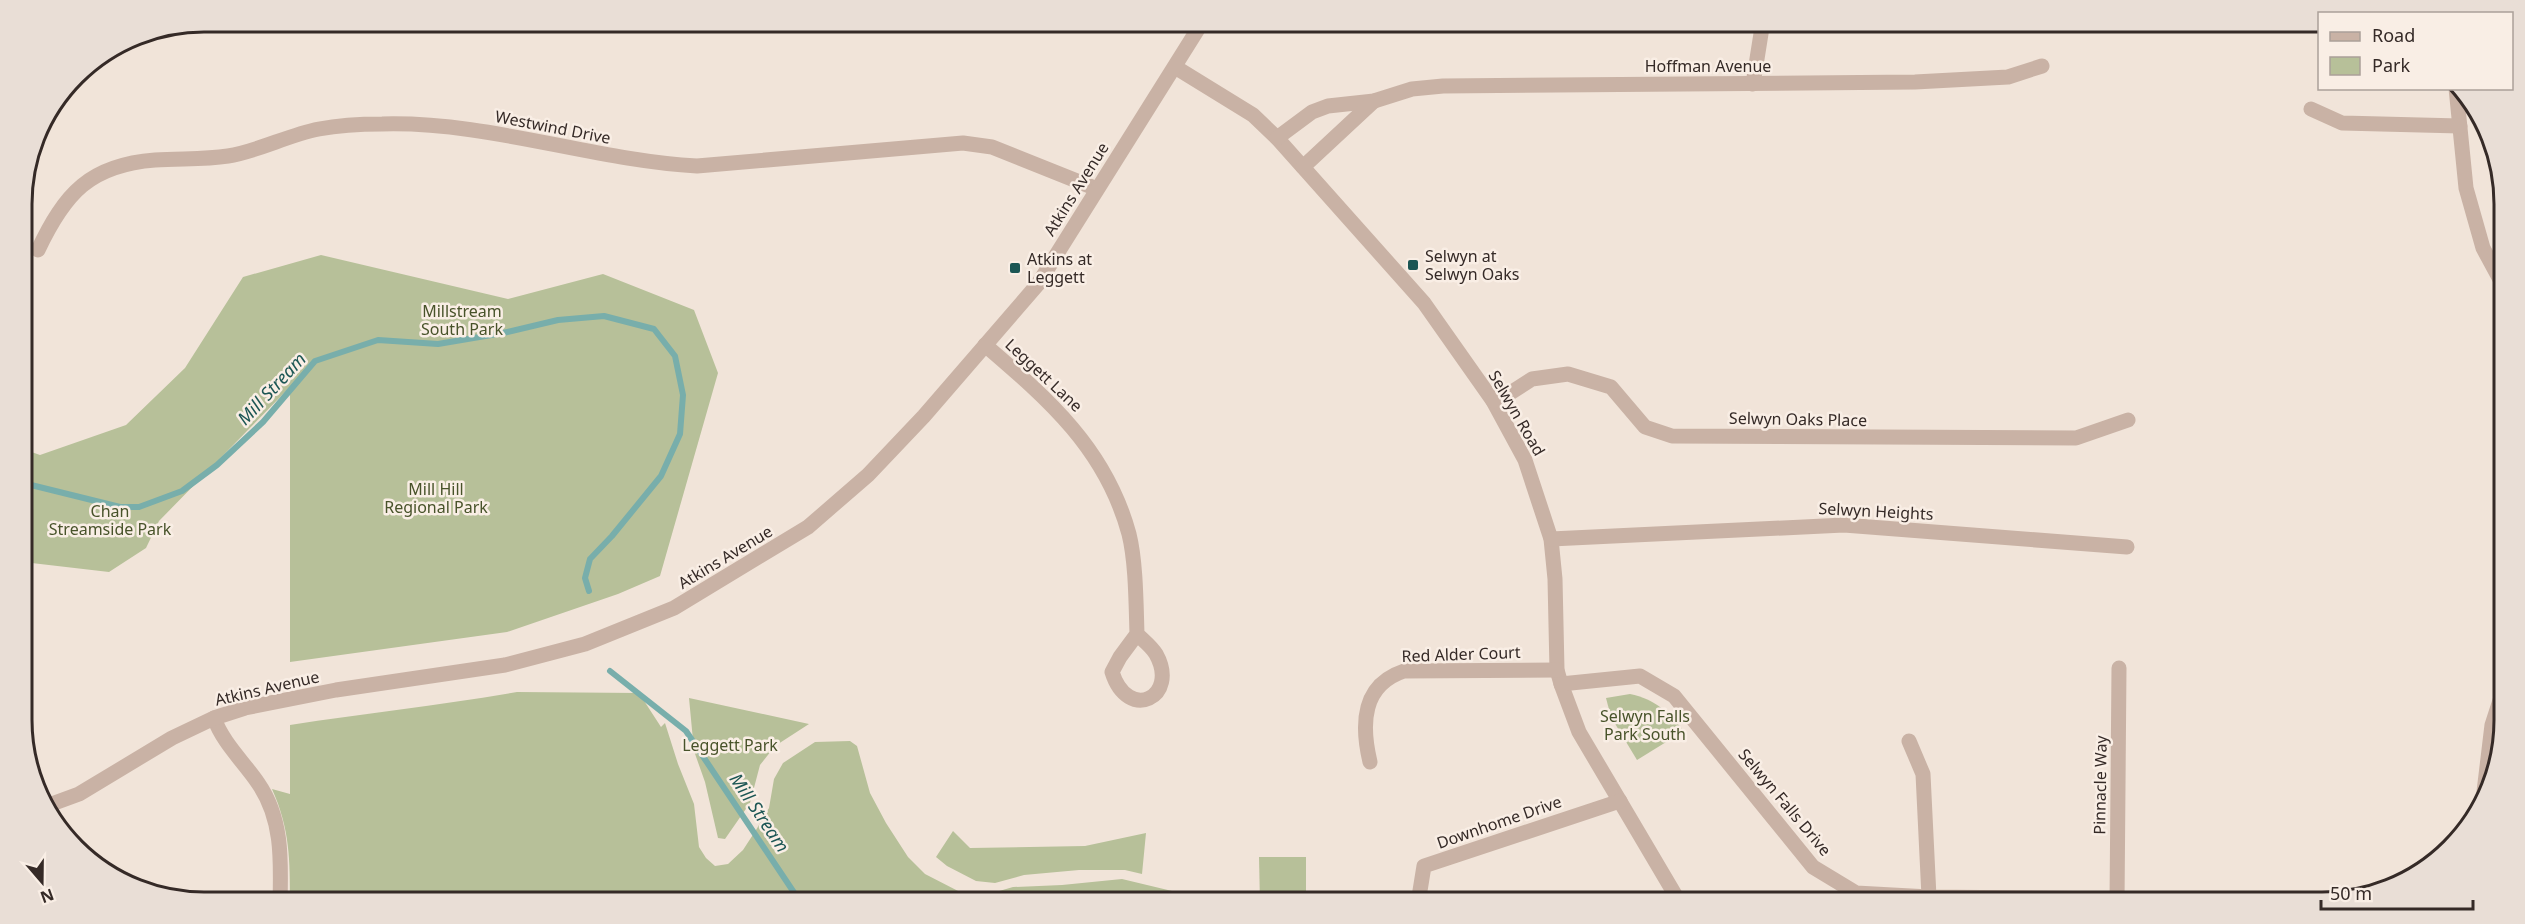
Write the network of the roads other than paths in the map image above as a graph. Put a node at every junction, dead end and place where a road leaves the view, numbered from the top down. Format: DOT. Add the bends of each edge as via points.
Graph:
graph roads {
  1 [pos="1196,32"];
  2 [pos="1761,32"];
  3 [pos="2042,66"];
  4 [pos="1175,67"];
  5 [pos="1753,84"];
  6 [pos="2457,98"];
  7 [pos="1374,101"];
  8 [pos="2311,109"];
  9 [pos="2460,126"];
  10 [pos="1277,138"];
  11 [pos="1303,167"];
  12 [pos="1097,189"];
  13 [pos="38,250"];
  14 [pos="2494,268"];
  15 [pos="986,345"];
  16 [pos="1493,401"];
  17 [pos="2128,420"];
  18 [pos="1551,539"];
  19 [pos="2127,547"];
  20 [pos="1137,634"];
  21 [pos="2119,668"];
  22 [pos="1559,677"];
  23 [pos="214,718"];
  24 [pos="2494,719"];
  25 [pos="1909,741"];
  26 [pos="1370,762"];
  27 [pos="2487,768"];
  28 [pos="1620,801"];
  29 [pos="53,803"];
  30 [pos="280,892"];
  31 [pos="1420,892"];
  32 [pos="1674,892"];
  33 [pos="1854,892"];
  34 [pos="1929,892"];
  35 [pos="2116,892"];
  1 -- 4 [label="street, Atkins Avenue"];
  2 -- 5 [label="street"];
  3 -- 5 [label="street, Hoffman Avenue" via="2008,77"];
  4 -- 10 [label="street, Selwyn Road" via="1253,115"];
  4 -- 12 [label="street, Atkins Avenue"];
  5 -- 7 [label="street, Hoffman Avenue" via="1443,86 1412,89"];
  6 -- 9 [label="street"];
  7 -- 10 [label="street, Hoffman Avenue" via="1328,106 1312,112"];
  7 -- 11 [label="street, Hoffman Avenue"];
  8 -- 9 [label="street" via="2342,123"];
  9 -- 14 [label="street" via="2466,188 2483,248"];
  10 -- 11 [label="street, Selwyn Road"];
  11 -- 16 [label="street, Selwyn Road" via="1424,303"];
  12 -- 13 [label="street, Westwind Drive" via="992,147 963,142 697,166 656,164 498,134 385,124 350,125 318,129 230,156 120,164 84,181 53,218"];
  12 -- 15 [label="street, Atkins Avenue" via="1038,284"];
  15 -- 20 [label="street, Leggett Lane" via="1063,414 1093,453 1109,483 1129,535"];
  15 -- 23 [label="street, Atkins Avenue" via="868,475 808,527 674,608 585,644 505,665 336,690"];
  16 -- 17 [label="street, Selwyn Oaks Place" via="1532,379 1568,374 1611,387 1646,427 1672,436 2076,438"];
  16 -- 18 [label="street, Selwyn Road" via="1525,460"];
  18 -- 19 [label="street, Selwyn Heights" via="1844,525"];
  18 -- 22 [label="street, Selwyn Road"];
  21 -- 35 [label="street, Pinnacle Way"];
  22 -- 26 [label="street, Red Alder Court" via="1404,671 1390,676 1378,686 1365,720"];
  22 -- 28 [label="street, Selwyn Road" via="1578,732"];
  22 -- 33 [label="street, Selwyn Falls Drive" via="1640,676 1674,696 1814,867"];
  23 -- 29 [label="street, Atkins Avenue" via="172,738 79,794"];
  23 -- 30 [label="street" via="219,732 259,785 275,819 281,855"];
  24 -- 27 [label="street"];
  25 -- 34 [label="street" via="1923,774"];
  28 -- 31 [label="street, Downhome Drive" via="1424,866"];
  28 -- 32 [label="street, Selwyn Road"];
}
